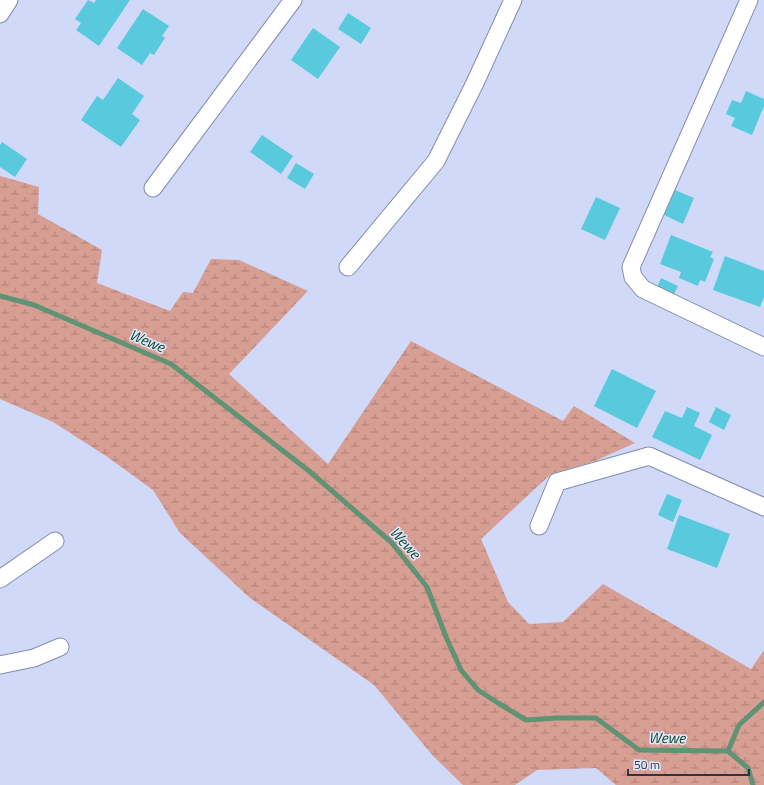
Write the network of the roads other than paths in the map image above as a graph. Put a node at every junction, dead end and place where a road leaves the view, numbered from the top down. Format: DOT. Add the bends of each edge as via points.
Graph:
graph roads {
  1 [pos="9,0"];
  2 [pos="292,0"];
  3 [pos="513,0"];
  4 [pos="749,0"];
  5 [pos="0,14"];
  6 [pos="153,188"];
  7 [pos="348,268"];
  8 [pos="764,347"];
  9 [pos="764,508"];
  10 [pos="539,526"];
  11 [pos="56,541"];
  12 [pos="0,579"];
  13 [pos="60,647"];
  14 [pos="0,665"];
  1 -- 5 [label="street"];
  2 -- 6 [label="street"];
  3 -- 7 [label="street" via="436,161"];
  4 -- 8 [label="street" via="631,267 633,277 643,288"];
  9 -- 10 [label="street" via="649,456 557,482"];
  11 -- 12 [label="street"];
  13 -- 14 [label="street" via="34,658"];
}
